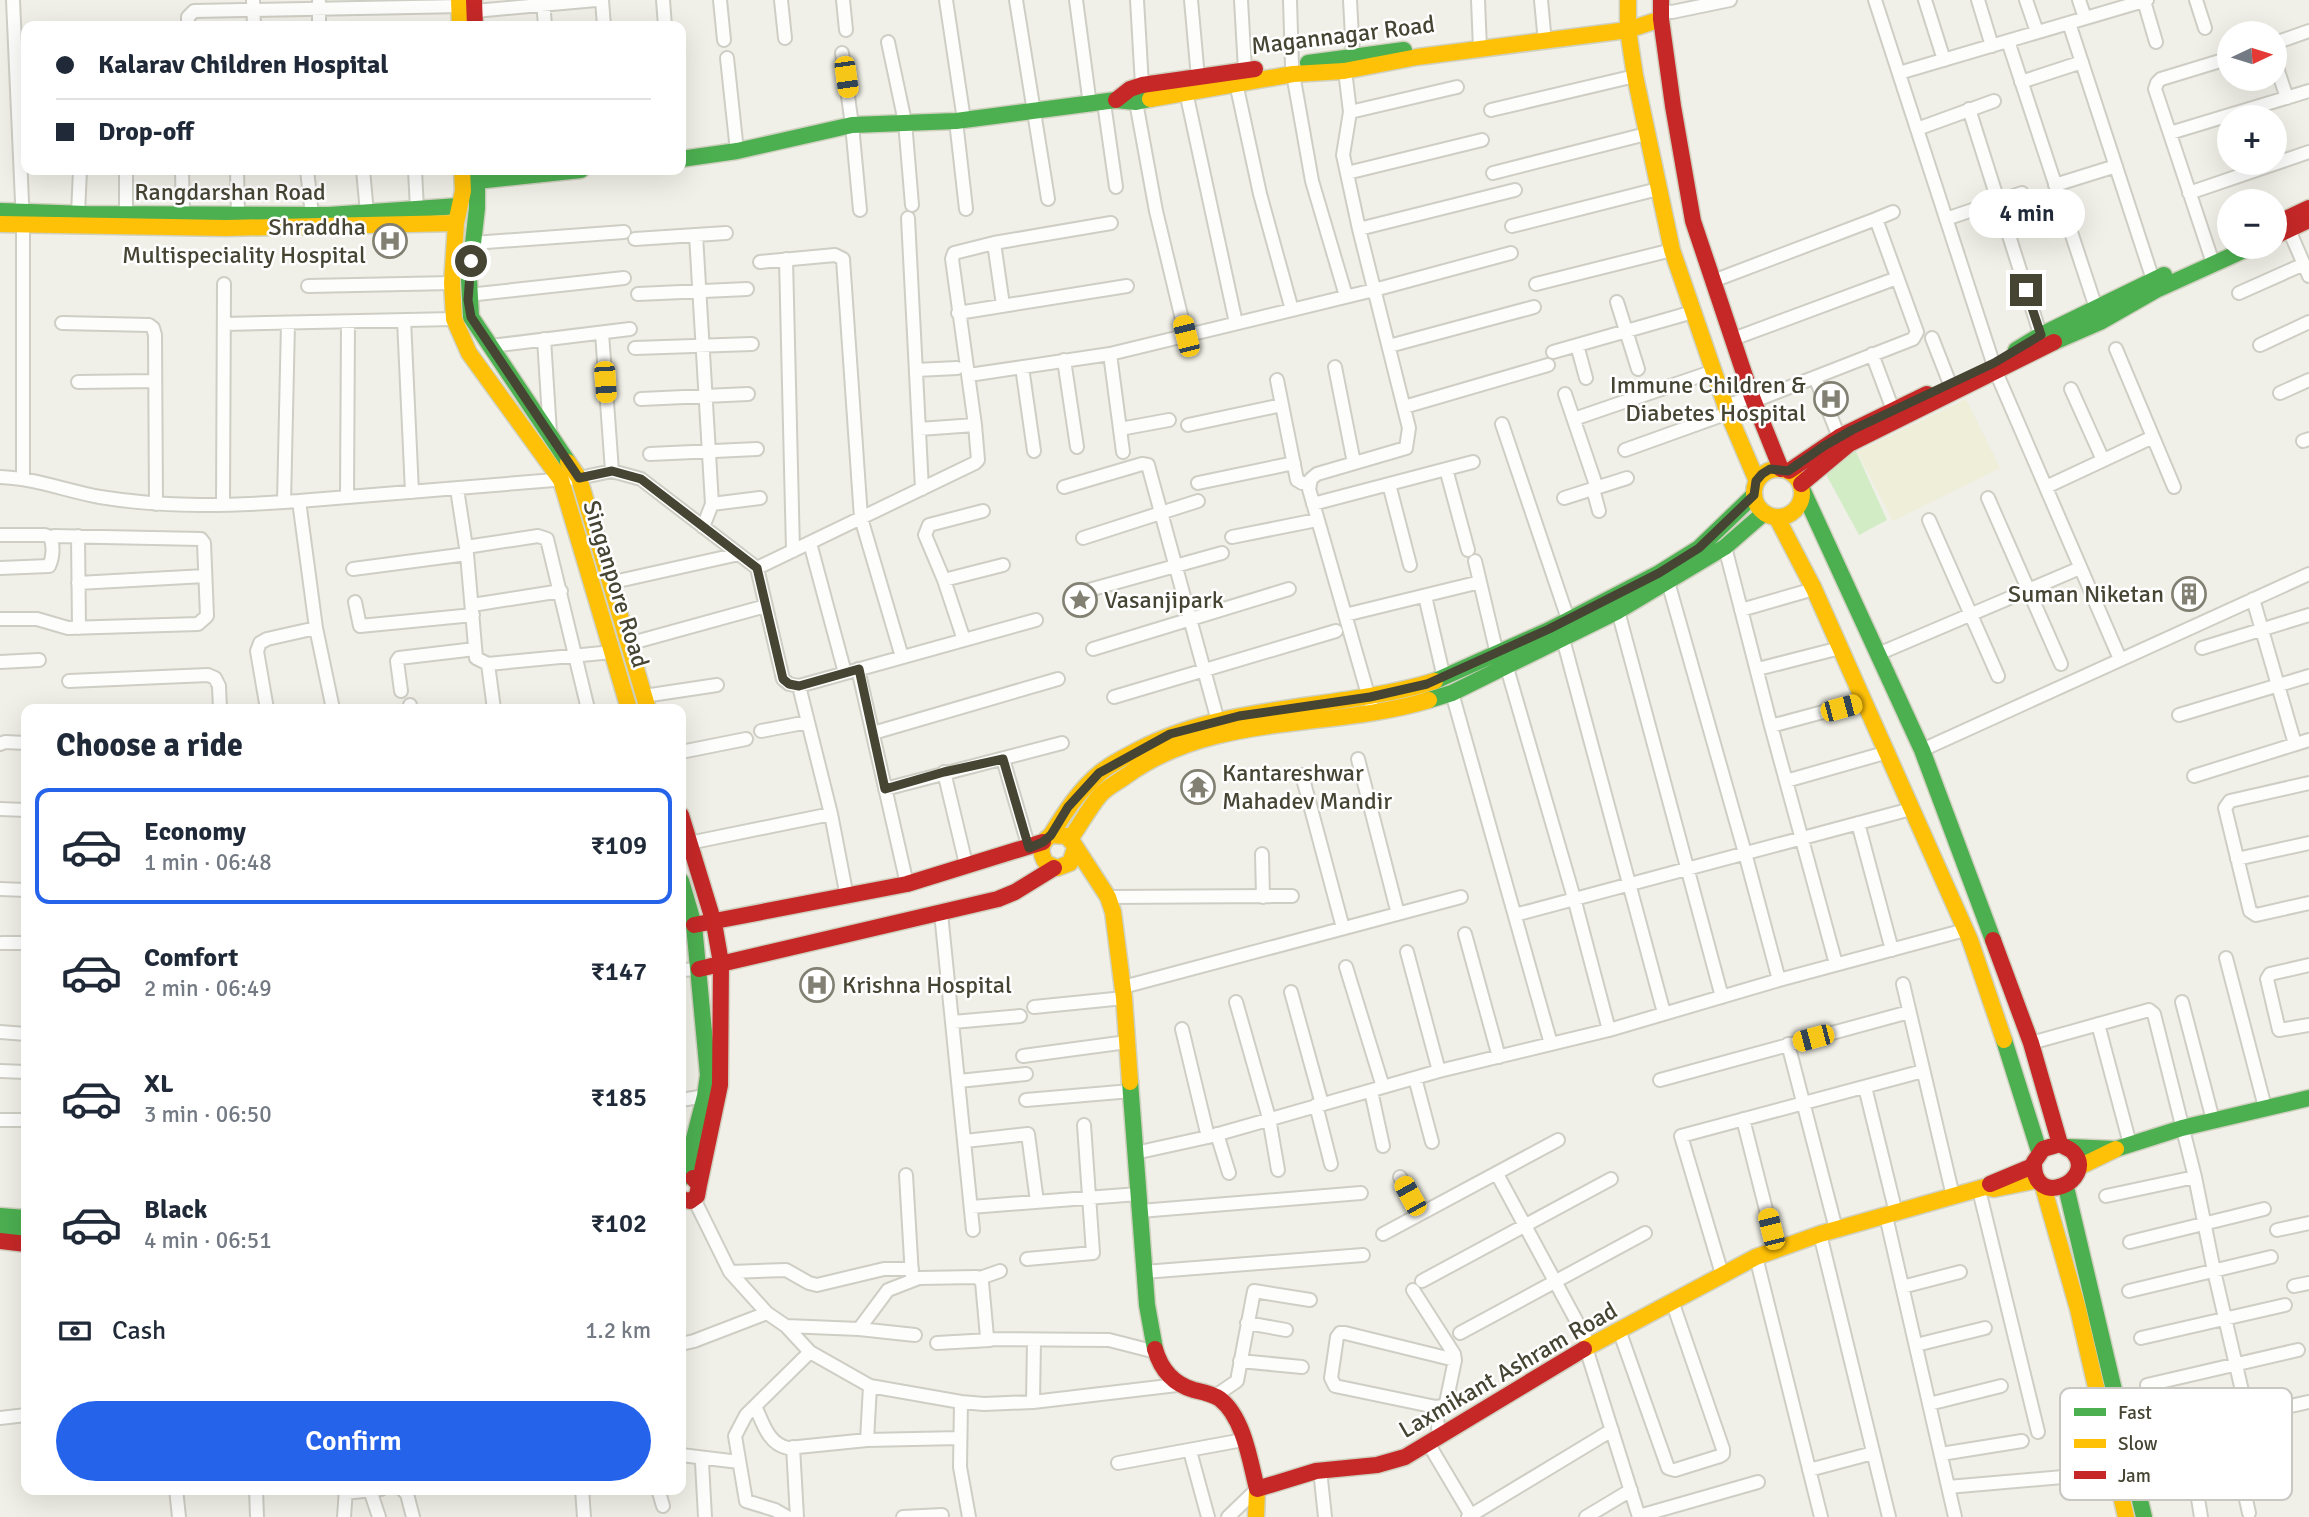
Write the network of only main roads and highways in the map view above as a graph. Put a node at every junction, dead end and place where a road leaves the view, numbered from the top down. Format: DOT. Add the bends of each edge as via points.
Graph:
graph roads {
  1 [pos="1628,0"];
  2 [pos="1664,11"];
  3 [pos="1628,26"];
  4 [pos="1480,44"];
  5 [pos="1241,76"];
  6 [pos="1103,103"];
  7 [pos="686,158"];
  8 [pos="463,175"];
  9 [pos="477,175"];
  10 [pos="459,206"];
  11 [pos="2309,208"];
  12 [pos="0,211"];
  13 [pos="23,218"];
  14 [pos="2309,220"];
  15 [pos="0,223"];
  16 [pos="457,223"];
  17 [pos="2287,225"];
  18 [pos="2287,228"];
  19 [pos="2217,255"];
  20 [pos="2217,257"];
  21 [pos="2211,259"];
  22 [pos="1995,367"];
  23 [pos="1785,470"];
  24 [pos="1755,488"];
  25 [pos="1802,488"];
  26 [pos="1770,515"];
  27 [pos="1502,661"];
  28 [pos="646,702"];
  29 [pos="628,704"];
  30 [pos="1371,704"];
  31 [pos="686,832"];
  32 [pos="1041,842"];
  33 [pos="1067,854"];
  34 [pos="689,922"];
  35 [pos="714,923"];
  36 [pos="721,963"];
  37 [pos="699,969"];
  38 [pos="2309,1098"];
  39 [pos="2064,1145"];
  40 [pos="2123,1147"];
  41 [pos="686,1164"];
  42 [pos="2078,1167"];
  43 [pos="2038,1171"];
  44 [pos="686,1178"];
  45 [pos="2066,1187"];
  46 [pos="687,1197"];
  47 [pos="0,1216"];
  48 [pos="21,1218"];
  49 [pos="0,1228"];
  50 [pos="21,1230"];
  51 [pos="0,1241"];
  52 [pos="21,1243"];
  53 [pos="2097,1388"];
  54 [pos="2114,1388"];
  55 [pos="1257,1489"];
  56 [pos="1256,1517"];
  1 -- 3 [label="main road"];
  2 -- 3 [label="main road"];
  2 -- 23 [label="main road" via="1672,106 1693,221 1753,399"];
  3 -- 4 [label="main road, Magannagar Road"];
  3 -- 4 [label="main road, Magannagar Road" via="1544,32"];
  3 -- 24 [label="main road" via="1672,250"];
  4 -- 5 [label="main road, Magannagar Road" via="1417,57"];
  5 -- 6 [label="main road, Magannagar Road" via="1136,102"];
  5 -- 6 [label="main road, Magannagar Road" via="1142,86"];
  6 -- 7 [label="main road, Magannagar Road" via="960,120 852,125"];
  8 -- 10 [label="main road, Singanpore Road"];
  9 -- 28 [label="main road, Singanpore Road" via="468,295 471,317 579,478"];
  10 -- 13 [label="main road, Rangdarshan Road" via="312,215"];
  10 -- 16 [label="main road, Singanpore Road"];
  11 -- 17 [label="main road"];
  12 -- 13 [label="main road, Rangdarshan Road"];
  13 -- 15 [label="main road, Rangdarshan Road"];
  13 -- 16 [label="main road, Rangdarshan Road" via="226,228"];
  14 -- 18 [label="main road"];
  16 -- 29 [label="main road, Singanpore Road" via="454,319 468,353 561,480"];
  19 -- 21 [label="main road"];
  20 -- 21 [label="main road"];
  21 -- 22 [label="main road"];
  22 -- 23 [label="main road" via="1892,410"];
  22 -- 25 [label="main road" via="1849,444"];
  23 -- 24 [label="main road" via="1770,469"];
  23 -- 25 [label="main road" via="1796,476"];
  24 -- 26 [label="main road" via="1757,505"];
  24 -- 27 [label="main road" via="1699,548 1568,619"];
  25 -- 26 [label="main road" via="1796,510 1787,516"];
  25 -- 39 [label="main road" via="1922,750"];
  26 -- 27 [label="main road" via="1618,611 1563,639"];
  26 -- 43 [label="main road" via="1814,589 1965,930 2017,1077"];
  27 -- 30 [label="main road"];
  27 -- 30 [label="main road" via="1452,693 1422,702"];
  30 -- 32 [label="main road" via="1218,721 1170,734 1099,773"];
  30 -- 33 [label="main road" via="1236,731 1170,750 1101,794"];
  31 -- 35 [label="main road"];
  32 -- 33 [label="main road" via="1061,834"];
  32 -- 33 [label="main road" via="1048,865"];
  32 -- 35 [label="main road" via="907,884"];
  33 -- 36 [label="main road" via="1008,896"];
  33 -- 55 [label="main road" via="1103,891 1113,912 1147,1306 1156,1352 1177,1385 1215,1396 1229,1410"];
  34 -- 35 [label="main road"];
  34 -- 37 [label="main road"];
  35 -- 36 [label="main road"];
  36 -- 37 [label="main road"];
  36 -- 46 [label="main road" via="720,1085"];
  37 -- 41 [label="main road" via="708,1075"];
  38 -- 40 [label="main road" via="2213,1119"];
  39 -- 40 [label="main road"];
  39 -- 42 [label="main road" via="2074,1152"];
  39 -- 43 [label="main road" via="2045,1146"];
  40 -- 42 [label="main road"];
  42 -- 45 [label="main road"];
  43 -- 45 [label="main road" via="2059,1189"];
  43 -- 53 [label="main road" via="2056,1224"];
  43 -- 55 [label="main road, Laxmikant Ashram Road" via="1994,1189 1982,1188 1776,1249 1588,1347 1405,1457 1295,1475"];
  44 -- 46 [label="main road" via="692,1177"];
  45 -- 54 [label="main road"];
  47 -- 48 [label="main road"];
  49 -- 50 [label="main road"];
  51 -- 52 [label="main road"];
  55 -- 56 [label="main road"];
}
